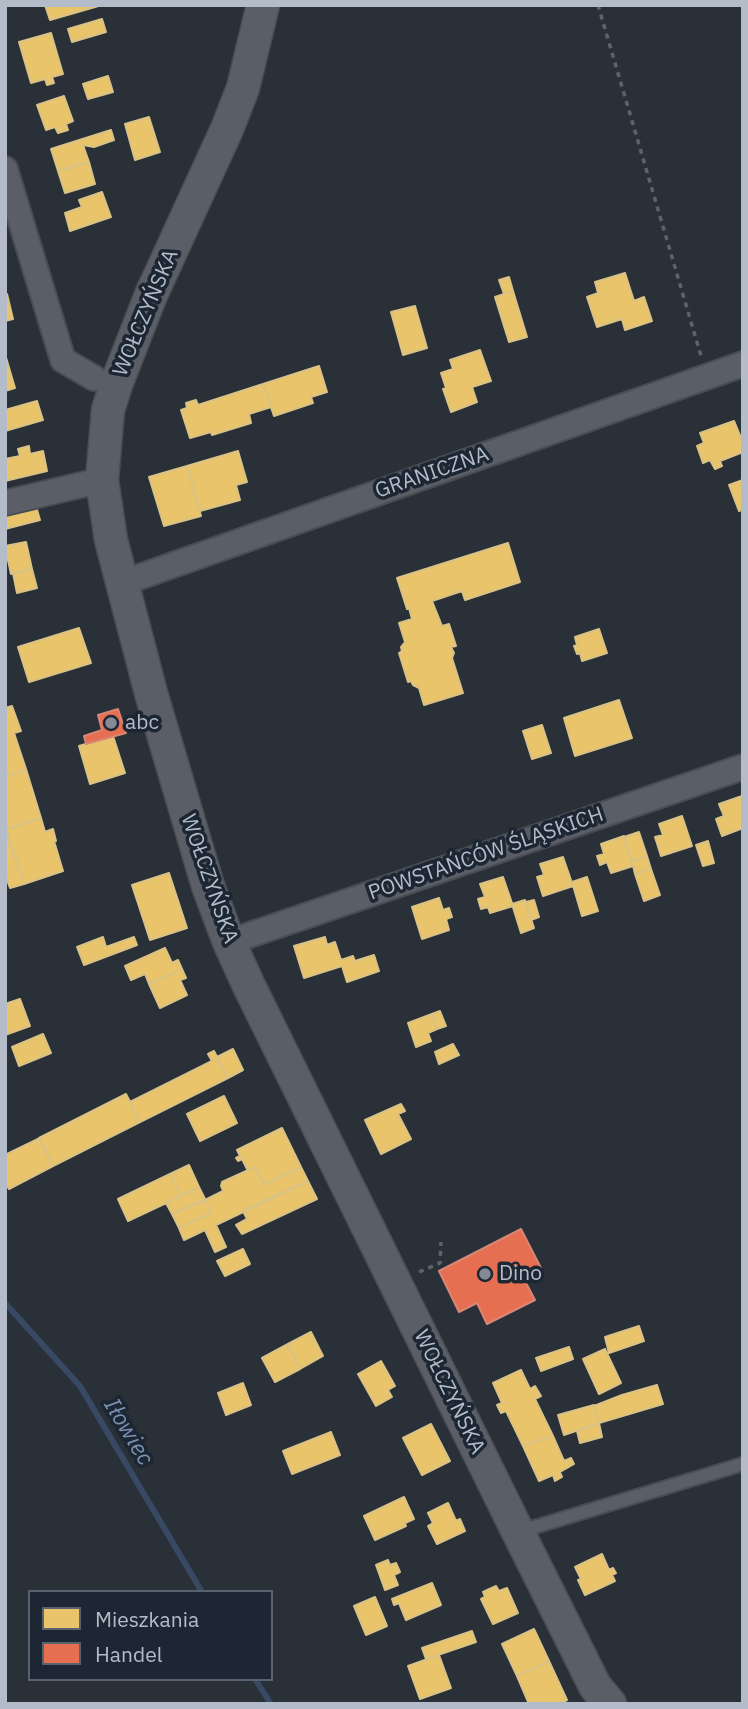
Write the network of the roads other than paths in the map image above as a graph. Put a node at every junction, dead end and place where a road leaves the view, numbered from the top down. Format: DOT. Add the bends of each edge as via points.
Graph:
graph roads {
  1 [pos="263,5"];
  2 [pos="5,169"];
  3 [pos="743,364"];
  4 [pos="94,378"];
  5 [pos="102,480"];
  6 [pos="5,503"];
  7 [pos="122,583"];
  8 [pos="743,767"];
  9 [pos="229,942"];
  10 [pos="743,1464"];
  11 [pos="518,1532"];
  12 [pos="610,1704"];
  1 -- 5 [label="street, WOŁCZYŃSKA" via="243,88 151,295 108,410"];
  2 -- 4 [label="street, WOŁCZYŃSKA" via="63,360"];
  3 -- 7 [label="street, GRANICZNA"];
  5 -- 6 [label="street"];
  5 -- 7 [label="street, WOŁCZYŃSKA"];
  7 -- 9 [label="street, WOŁCZYŃSKA" via="208,886"];
  8 -- 9 [label="street, POWSTAŃCÓW ŚLĄSKICH"];
  9 -- 11 [label="street, WOŁCZYŃSKA"];
  10 -- 11 [label="lane"];
  11 -- 12 [label="street, WOŁCZYŃSKA" via="595,1686"];
}
